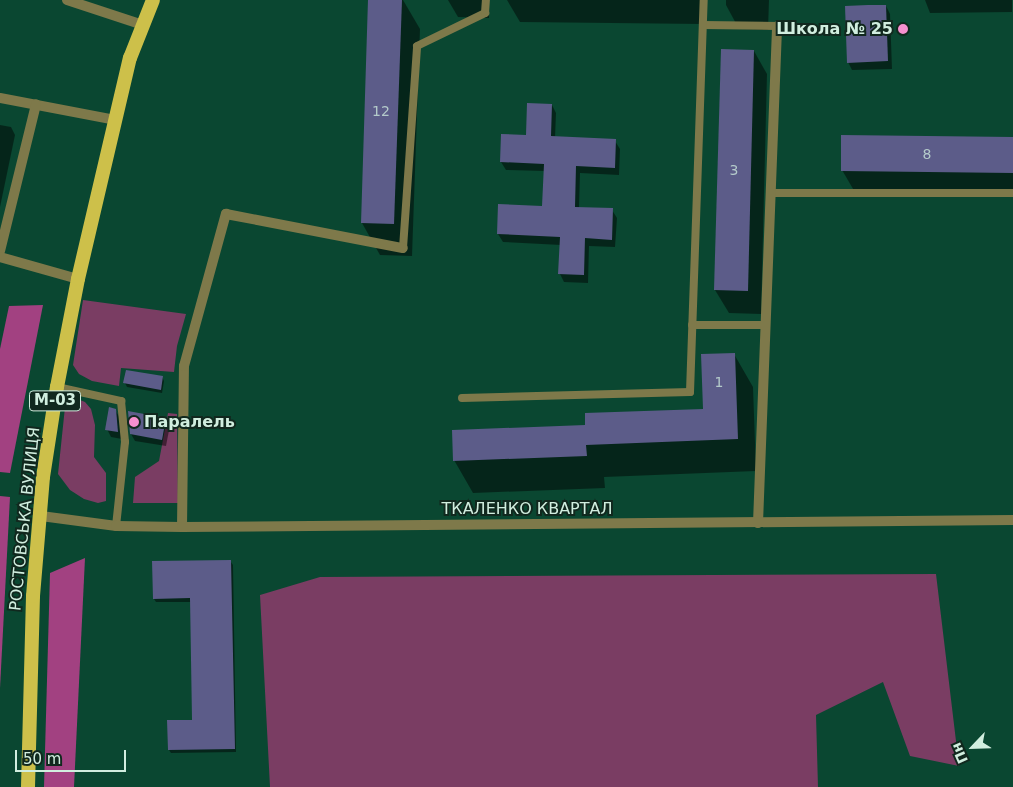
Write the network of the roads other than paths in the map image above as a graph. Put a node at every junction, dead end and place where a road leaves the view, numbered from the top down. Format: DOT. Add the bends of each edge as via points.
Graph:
graph roads {
  1 [pos="67,0"];
  2 [pos="153,0"];
  3 [pos="486,0"];
  4 [pos="704,0"];
  5 [pos="143,25"];
  6 [pos="703,25"];
  7 [pos="777,26"];
  8 [pos="0,98"];
  9 [pos="36,104"];
  10 [pos="115,120"];
  11 [pos="770,193"];
  12 [pos="1013,193"];
  13 [pos="403,248"];
  14 [pos="0,251"];
  15 [pos="0,257"];
  16 [pos="78,279"];
  17 [pos="692,325"];
  18 [pos="766,325"];
  19 [pos="58,387"];
  20 [pos="462,398"];
  21 [pos="41,516"];
  22 [pos="1013,520"];
  23 [pos="758,523"];
  24 [pos="116,526"];
  25 [pos="182,527"];
  26 [pos="28,787"];
  1 -- 5 [label="street"];
  2 -- 5 [label="highway, М-03"];
  3 -- 13 [label="lane" via="485,13 416,46"];
  4 -- 6 [label="lane"];
  5 -- 10 [label="highway, РОСТОВСЬКА ВУЛИЦЯ / М-03" via="130,58"];
  6 -- 7 [label="lane"];
  6 -- 17 [label="lane"];
  7 -- 11 [label="street"];
  8 -- 9 [label="street"];
  9 -- 10 [label="street"];
  9 -- 14 [label="street"];
  10 -- 16 [label="highway, РОСТОВСЬКА ВУЛИЦЯ / М-03"];
  11 -- 12 [label="lane"];
  11 -- 18 [label="street"];
  13 -- 25 [label="street" via="226,214 184,366"];
  15 -- 16 [label="street"];
  16 -- 19 [label="highway, РОСТОВСЬКА ВУЛИЦЯ / М-03"];
  17 -- 18 [label="lane"];
  17 -- 20 [label="lane" via="690,392"];
  18 -- 23 [label="street"];
  19 -- 21 [label="highway, РОСТОВСЬКА ВУЛИЦЯ / М-03" via="43,477"];
  19 -- 24 [label="lane" via="121,401 125,442"];
  21 -- 24 [label="street, ТКАЛЕНКО КВАРТАЛ"];
  21 -- 26 [label="highway, РОСТОВСЬКА ВУЛИЦЯ / М-03" via="33,596"];
  22 -- 23 [label="street, ТКАЛЕНКО КВАРТАЛ"];
  23 -- 25 [label="street, ТКАЛЕНКО КВАРТАЛ"];
  24 -- 25 [label="street, ТКАЛЕНКО КВАРТАЛ"];
}
